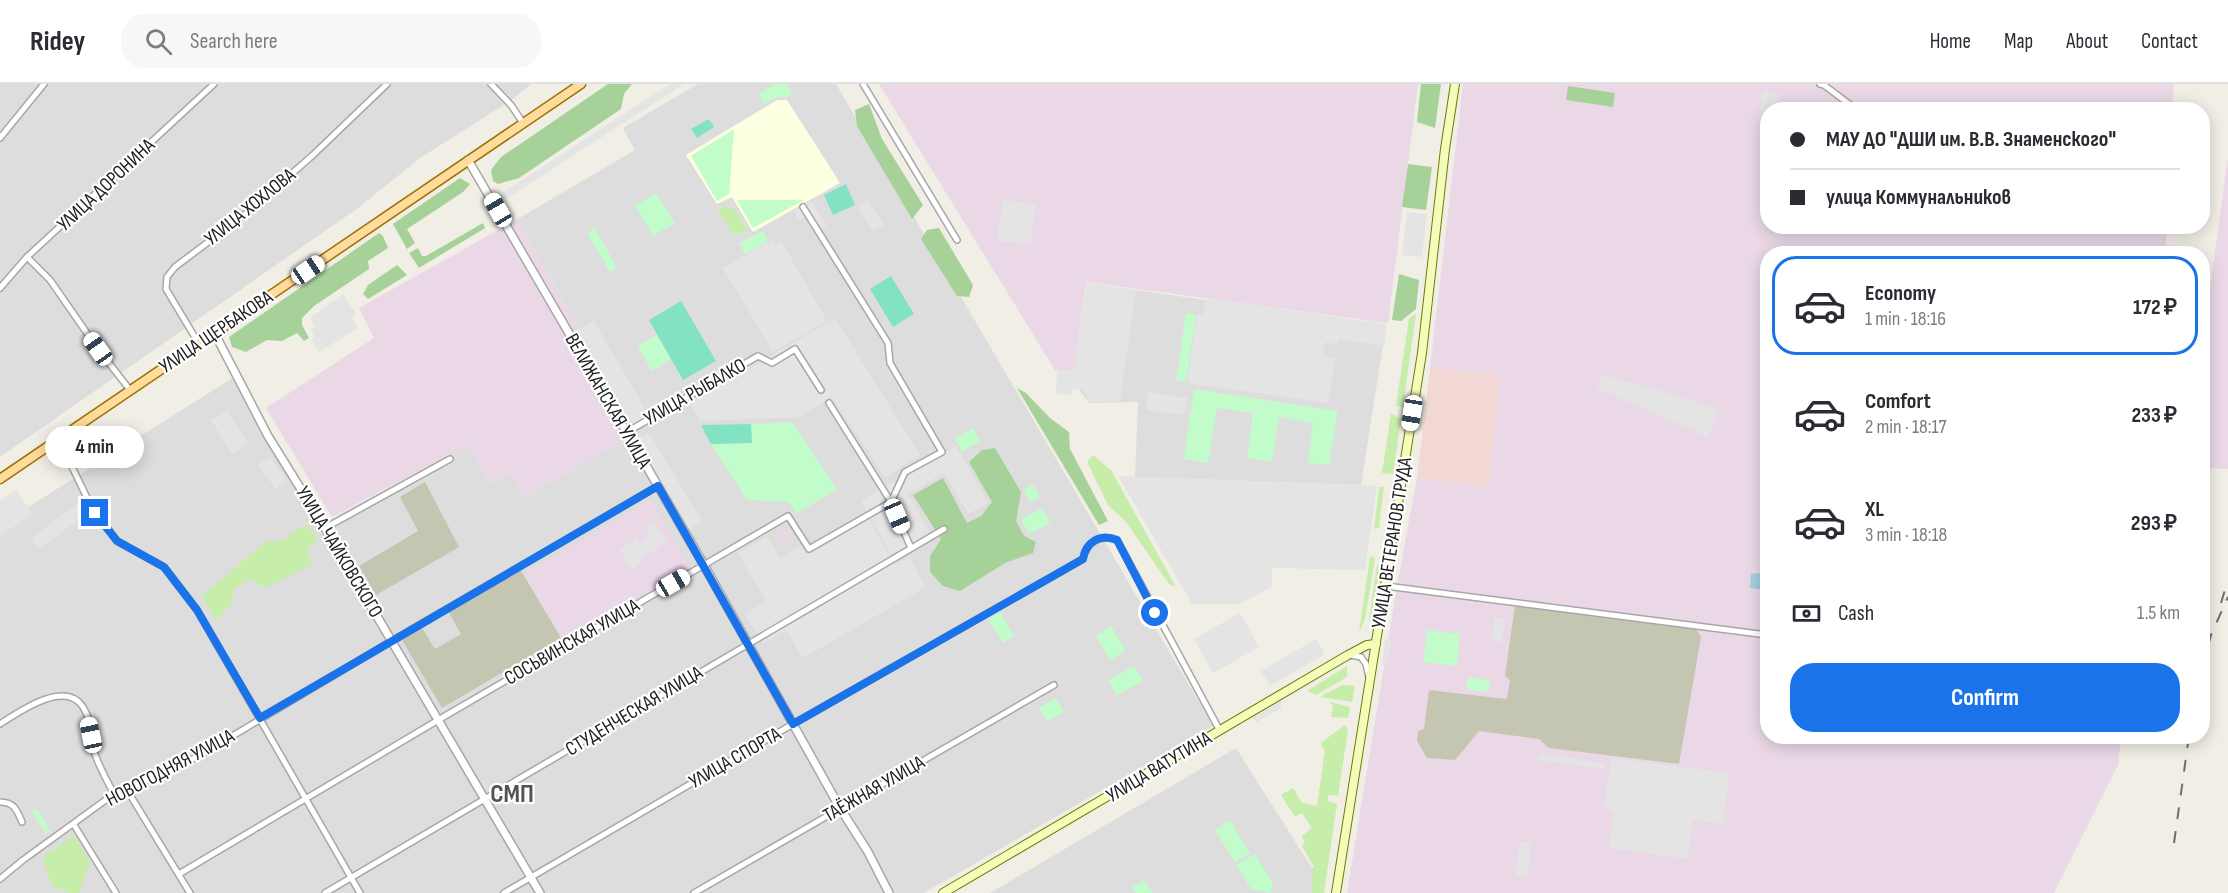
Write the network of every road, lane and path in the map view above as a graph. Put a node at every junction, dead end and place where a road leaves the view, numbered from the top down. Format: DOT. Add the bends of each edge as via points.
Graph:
graph roads {
  1 [pos="44,84"];
  2 [pos="214,84"];
  3 [pos="387,84"];
  4 [pos="491,84"];
  5 [pos="581,84"];
  6 [pos="863,84"];
  7 [pos="1455,84"];
  8 [pos="1820,84"];
  9 [pos="1846,102"];
  10 [pos="523,123"];
  11 [pos="0,138"];
  12 [pos="468,160"];
  13 [pos="803,207"];
  14 [pos="957,240"];
  15 [pos="27,257"];
  16 [pos="0,288"];
  17 [pos="214,334"];
  18 [pos="199,344"];
  19 [pos="130,390"];
  20 [pos="821,390"];
  21 [pos="829,403"];
  22 [pos="627,432"];
  23 [pos="58,438"];
  24 [pos="450,459"];
  25 [pos="0,479"];
  26 [pos="658,486"];
  27 [pos="891,502"];
  28 [pos="325,528"];
  29 [pos="944,529"];
  30 [pos="911,548"];
  31 [pos="704,565"];
  32 [pos="1386,586"];
  33 [pos="1760,634"];
  34 [pos="392,641"];
  35 [pos="748,643"];
  36 [pos="1376,644"];
  37 [pos="1348,655"];
  38 [pos="1054,685"];
  39 [pos="1370,685"];
  40 [pos="260,718"];
  41 [pos="438,720"];
  42 [pos="0,724"];
  43 [pos="793,724"];
  44 [pos="1220,730"];
  45 [pos="127,790"];
  46 [pos="115,796"];
  47 [pos="305,798"];
  48 [pos="484,800"];
  49 [pos="0,802"];
  50 [pos="840,808"];
  51 [pos="22,822"];
  52 [pos="74,825"];
  53 [pos="179,874"];
  54 [pos="530,877"];
  55 [pos="351,878"];
  56 [pos="0,879"];
  57 [pos="116,893"];
  58 [pos="190,893"];
  59 [pos="325,893"];
  60 [pos="360,893"];
  61 [pos="504,893"];
  62 [pos="540,893"];
  63 [pos="694,893"];
  64 [pos="889,893"];
  65 [pos="943,893"];
  66 [pos="1336,893"];
  1 -- 11 [label="street"];
  2 -- 15 [label="street, УЛИЦА ДОРОНИНА"];
  3 -- 18 [label="street, УЛИЦА ХОХЛОВА" via="248,212 167,276 166,289"];
  4 -- 10 [label="street"];
  5 -- 10 [label="main road, УЛИЦА ЩЕРБАКОВА"];
  6 -- 14 [label="street"];
  7 -- 32 [label="main road, УЛИЦА ВЕТЕРАНОВ ТРУДА" via="1424,336"];
  8 -- 9 [label="street"];
  10 -- 12 [label="main road, УЛИЦА ЩЕРБАКОВА"];
  12 -- 17 [label="main road, УЛИЦА ЩЕРБАКОВА"];
  12 -- 22 [label="street, ВЕЛИЖАНСКАЯ УЛИЦА"];
  13 -- 27 [label="street" via="888,343 890,363 942,452 905,472"];
  15 -- 16 [label="street, УЛИЦА ДОРОНИНА"];
  15 -- 19 [label="street" via="50,280"];
  17 -- 18 [label="main road, УЛИЦА ЩЕРБАКОВА"];
  17 -- 28 [label="street, УЛИЦА ЧАЙКОВСКОГО" via="253,409"];
  18 -- 19 [label="main road, УЛИЦА ЩЕРБАКОВА"];
  19 -- 23 [label="main road, УЛИЦА ЩЕРБАКОВА"];
  20 -- 22 [label="street, УЛИЦА РЫБАЛКО" via="795,348 772,363 758,356"];
  21 -- 27 [label="street"];
  22 -- 26 [label="street, ВЕЛИЖАНСКАЯ УЛИЦА"];
  23 -- 25 [label="main road, УЛИЦА ЩЕРБАКОВА"];
  23 -- 40 [label="street" via="95,513 117,541 164,567 197,610"];
  24 -- 28 [label="street"];
  26 -- 31 [label="street, ВЕЛИЖАНСКАЯ УЛИЦА"];
  26 -- 34 [label="street, НОВОГОДНЯЯ УЛИЦА"];
  27 -- 30 [label="street"];
  27 -- 31 [label="street, СОСЬВИНСКАЯ УЛИЦА" via="808,549 788,516"];
  28 -- 34 [label="street, УЛИЦА ЧАЙКОВСКОГО"];
  29 -- 30 [label="street, СТУДЕНЧЕСКАЯ УЛИЦА"];
  30 -- 35 [label="street, СТУДЕНЧЕСКАЯ УЛИЦА"];
  31 -- 35 [label="street, ВЕЛИЖАНСКАЯ УЛИЦА"];
  31 -- 41 [label="street, СОСЬВИНСКАЯ УЛИЦА"];
  32 -- 33 [label="street"];
  32 -- 36 [label="main road, УЛИЦА ВЕТЕРАНОВ ТРУДА"];
  34 -- 40 [label="street, НОВОГОДНЯЯ УЛИЦА"];
  34 -- 41 [label="street, УЛИЦА ЧАЙКОВСКОГО"];
  35 -- 43 [label="street, ВЕЛИЖАНСКАЯ УЛИЦА"];
  35 -- 48 [label="street, СТУДЕНЧЕСКАЯ УЛИЦА"];
  36 -- 37 [label="main road, УЛИЦА ВАТУТИНА"];
  36 -- 39 [label="main road, УЛИЦА ВЕТЕРАНОВ ТРУДА"];
  37 -- 39 [label="street" via="1361,657"];
  37 -- 44 [label="main road, УЛИЦА ВАТУТИНА"];
  38 -- 50 [label="street, ТАЁЖНАЯ УЛИЦА"];
  39 -- 66 [label="main road, УЛИЦА ВЕТЕРАНОВ ТРУДА"];
  40 -- 45 [label="street, НОВОГОДНЯЯ УЛИЦА" via="199,756"];
  40 -- 47 [label="street"];
  41 -- 47 [label="street, СОСЬВИНСКАЯ УЛИЦА"];
  41 -- 48 [label="street, УЛИЦА ЧАЙКОВСКОГО"];
  42 -- 46 [label="street" via="41,699 75,699 88,718 95,756"];
  43 -- 44 [label="street, УЛИЦА СПОРТА" via="1083,559 1094,540 1103,537 1117,540"];
  43 -- 50 [label="street, ВЕЛИЖАНСКАЯ УЛИЦА"];
  43 -- 54 [label="street, УЛИЦА СПОРТА"];
  44 -- 65 [label="main road, УЛИЦА ВАТУТИНА"];
  45 -- 46 [label="street, НОВОГОДНЯЯ УЛИЦА"];
  45 -- 53 [label="street"];
  46 -- 52 [label="street, НОВОГОДНЯЯ УЛИЦА"];
  47 -- 53 [label="street, СОСЬВИНСКАЯ УЛИЦА"];
  47 -- 55 [label="street"];
  48 -- 54 [label="street, УЛИЦА ЧАЙКОВСКОГО"];
  48 -- 55 [label="street, СТУДЕНЧЕСКАЯ УЛИЦА"];
  49 -- 51 [label="street" via="16,807"];
  50 -- 63 [label="street, ТАЁЖНАЯ УЛИЦА"];
  50 -- 64 [label="street, ВЕЛИЖАНСКАЯ УЛИЦА"];
  52 -- 56 [label="street, НОВОГОДНЯЯ УЛИЦА"];
  52 -- 57 [label="street"];
  53 -- 58 [label="street"];
  54 -- 61 [label="street, УЛИЦА СПОРТА"];
  54 -- 62 [label="street, УЛИЦА ЧАЙКОВСКОГО"];
  55 -- 59 [label="street, СТУДЕНЧЕСКАЯ УЛИЦА"];
  55 -- 60 [label="street"];
}
